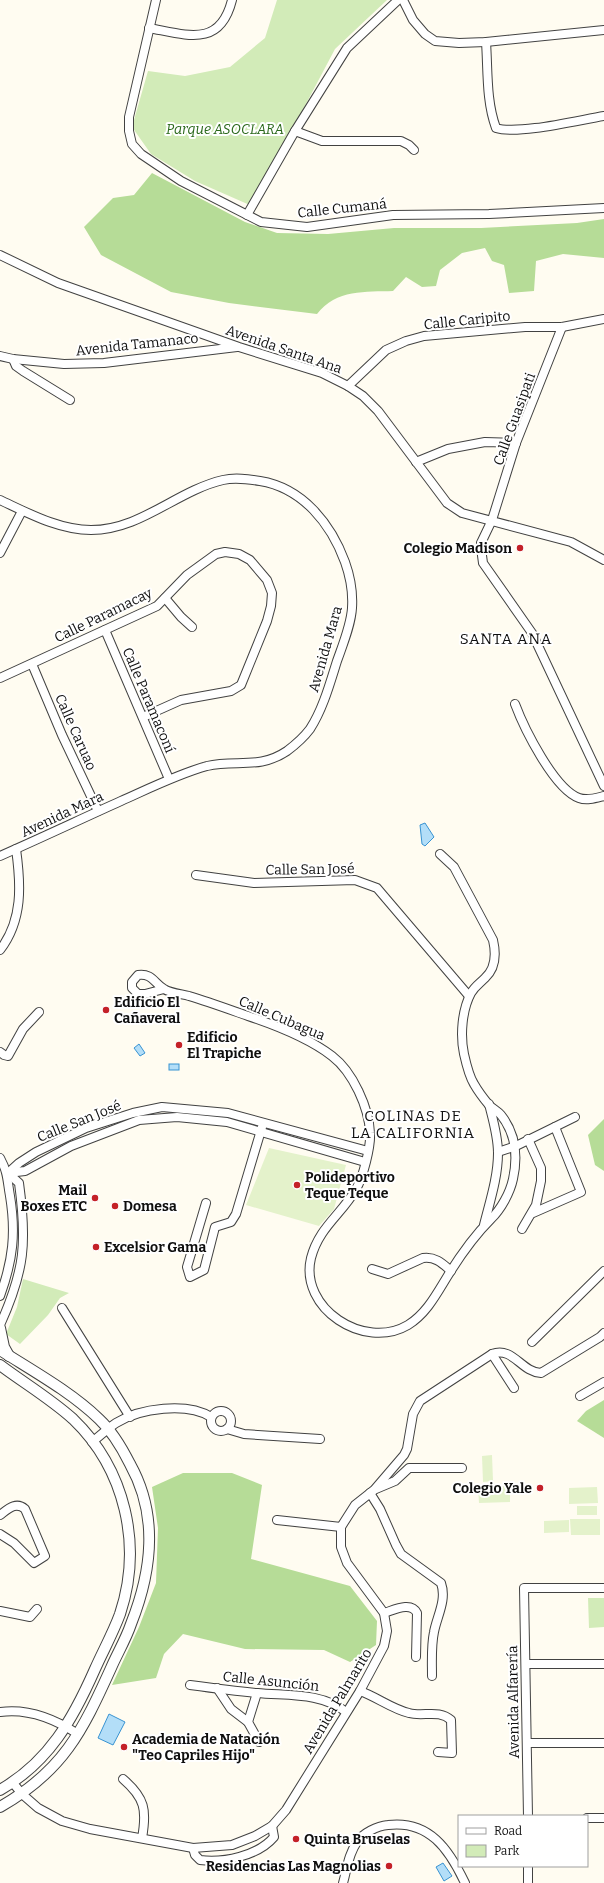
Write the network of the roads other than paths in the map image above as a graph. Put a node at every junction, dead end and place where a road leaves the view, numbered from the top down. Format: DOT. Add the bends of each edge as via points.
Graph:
graph roads {
  1 [pos="156,0"];
  2 [pos="232,0"];
  3 [pos="398,0"];
  4 [pos="402,0"];
  5 [pos="149,28"];
  6 [pos="604,30"];
  7 [pos="486,42"];
  8 [pos="604,116"];
  9 [pos="295,131"];
  10 [pos="414,150"];
  11 [pos="604,208"];
  12 [pos="247,216"];
  13 [pos="0,255"];
  14 [pos="604,319"];
  15 [pos="562,327"];
  16 [pos="239,347"];
  17 [pos="0,356"];
  18 [pos="13,359"];
  19 [pos="348,386"];
  20 [pos="70,400"];
  21 [pos="516,442"];
  22 [pos="416,462"];
  23 [pos="0,500"];
  24 [pos="22,510"];
  25 [pos="492,520"];
  26 [pos="0,553"];
  27 [pos="604,560"];
  28 [pos="165,598"];
  29 [pos="192,627"];
  30 [pos="105,630"];
  31 [pos="32,664"];
  32 [pos="0,678"];
  33 [pos="515,704"];
  34 [pos="143,717"];
  35 [pos="169,780"];
  36 [pos="604,786"];
  37 [pos="604,796"];
  38 [pos="98,811"];
  39 [pos="16,849"];
  40 [pos="440,854"];
  41 [pos="0,856"];
  42 [pos="196,875"];
  43 [pos="0,950"];
  44 [pos="164,989"];
  45 [pos="469,996"];
  46 [pos="39,1012"];
  47 [pos="0,1052"];
  48 [pos="489,1104"];
  49 [pos="575,1117"];
  50 [pos="263,1122"];
  51 [pos="555,1127"];
  52 [pos="261,1131"];
  53 [pos="67,1137"];
  54 [pos="528,1139"];
  55 [pos="71,1146"];
  56 [pos="516,1146"];
  57 [pos="368,1151"];
  58 [pos="498,1152"];
  59 [pos="0,1158"];
  60 [pos="365,1162"];
  61 [pos="8,1173"];
  62 [pos="206,1203"];
  63 [pos="532,1213"];
  64 [pos="484,1226"];
  65 [pos="522,1230"];
  66 [pos="372,1269"];
  67 [pos="451,1271"];
  68 [pos="604,1271"];
  69 [pos="0,1296"];
  70 [pos="62,1308"];
  71 [pos="0,1325"];
  72 [pos="0,1328"];
  73 [pos="604,1333"];
  74 [pos="532,1342"];
  75 [pos="0,1350"];
  76 [pos="492,1354"];
  77 [pos="9,1356"];
  78 [pos="2,1368"];
  79 [pos="604,1382"];
  80 [pos="514,1388"];
  81 [pos="580,1396"];
  82 [pos="130,1416"];
  83 [pos="211,1417"];
  84 [pos="108,1429"];
  85 [pos="227,1429"];
  86 [pos="320,1439"];
  87 [pos="92,1442"];
  88 [pos="462,1468"];
  89 [pos="372,1492"];
  90 [pos="0,1515"];
  91 [pos="277,1520"];
  92 [pos="341,1527"];
  93 [pos="0,1534"];
  94 [pos="604,1588"];
  95 [pos="37,1609"];
  96 [pos="0,1611"];
  97 [pos="384,1613"];
  98 [pos="416,1657"];
  99 [pos="526,1664"];
  100 [pos="604,1664"];
  101 [pos="432,1676"];
  102 [pos="190,1685"];
  103 [pos="217,1688"];
  104 [pos="360,1691"];
  105 [pos="257,1693"];
  106 [pos="0,1712"];
  107 [pos="346,1712"];
  108 [pos="248,1722"];
  109 [pos="66,1726"];
  110 [pos="78,1734"];
  111 [pos="259,1742"];
  112 [pos="527,1743"];
  113 [pos="604,1743"];
  114 [pos="438,1752"];
  115 [pos="123,1779"];
  116 [pos="13,1783"];
  117 [pos="0,1790"];
  118 [pos="22,1794"];
  119 [pos="0,1807"];
  120 [pos="528,1815"];
  121 [pos="588,1818"];
  122 [pos="604,1818"];
  123 [pos="272,1826"];
  124 [pos="142,1838"];
  125 [pos="193,1848"];
  126 [pos="528,1867"];
  127 [pos="343,1883"];
  128 [pos="465,1883"];
  129 [pos="528,1883"];
  1 -- 5 [label="street, Calle Cumaná"];
  2 -- 5 [label="street" via="224,22 214,31 204,35 188,35"];
  3 -- 9 [label="street" via="347,48"];
  4 -- 7 [label="street" via="413,20 435,41"];
  5 -- 12 [label="street, Calle Cumaná" via="128,117 128,131 132,144 141,154 181,181"];
  6 -- 7 [label="street"];
  7 -- 8 [label="street" via="488,88 496,128 505,131 522,130"];
  9 -- 10 [label="street" via="322,141 401,141"];
  9 -- 12 [label="street"];
  11 -- 12 [label="street, Calle Cumaná" via="489,214 393,215 307,227 261,222"];
  13 -- 16 [label="street, Avenida Santa Ana" via="58,283"];
  14 -- 15 [label="street, Calle Caripito"];
  15 -- 19 [label="street, Calle Caripito" via="525,327 418,337 386,350"];
  15 -- 21 [label="street, Calle Guasipati"];
  16 -- 18 [label="street, Avenida Tamanaco" via="104,363 64,364"];
  16 -- 19 [label="street, Avenida Santa Ana" via="322,373"];
  17 -- 18 [label="street, Avenida Tamanaco"];
  18 -- 20 [label="street" via="23,372"];
  19 -- 22 [label="street, Avenida Santa Ana" via="378,411"];
  21 -- 22 [label="street" via="486,442 448,449"];
  21 -- 25 [label="street, Calle Guasipati"];
  22 -- 25 [label="street, Avenida Santa Ana" via="447,502 462,513"];
  23 -- 24 [label="street, Avenida Mara"];
  24 -- 26 [label="street"];
  24 -- 35 [label="street, Avenida Mara" via="68,528 92,530 119,526 144,518 201,488 224,480 242,478 275,483 289,490 314,510 333,536 348,570 352,609 324,700 309,731 286,752 272,759 257,763 207,766"];
  25 -- 27 [label="street, Avenida Santa Ana" via="571,542"];
  25 -- 36 [label="street, Calle Guasipati" via="481,543 483,563 532,633"];
  28 -- 29 [label="street"];
  28 -- 30 [label="street, Calle Paramacay" via="157,606"];
  28 -- 34 [label="street, Calle Paramacay" via="202,563 216,554 225,552 239,554 250,560 267,580 272,593 267,621 241,685 232,692 181,700"];
  30 -- 31 [label="street, Calle Paramacay"];
  30 -- 34 [label="street, Calle Paramaconí"];
  31 -- 32 [label="street, Calle Paramacay"];
  31 -- 38 [label="street, Calle Caruao"];
  33 -- 37 [label="street" via="528,735 567,790 579,798"];
  34 -- 35 [label="street, Calle Paramaconí"];
  35 -- 38 [label="street, Avenida Mara"];
  38 -- 39 [label="street, Avenida Mara"];
  39 -- 41 [label="street, Avenida Mara"];
  39 -- 43 [label="street" via="19,905 16,920"];
  40 -- 45 [label="street" via="454,867 493,940 495,949 490,972"];
  42 -- 45 [label="street, Calle San José" via="254,883 355,880 378,888"];
  44 -- 57 [label="street, Calle Cubagua" via="256,1019 313,1044 331,1055 350,1075 364,1107 371,1136"];
  45 -- 48 [label="street" via="463,1018 464,1052 473,1082"];
  46 -- 47 [label="street" via="26,1026 8,1056"];
  48 -- 56 [label="street" via="500,1114"];
  48 -- 58 [label="street"];
  49 -- 51 [label="street"];
  50 -- 52 [label="street"];
  50 -- 53 [label="street, Calle San José" via="228,1113 162,1108 132,1113"];
  50 -- 57 [label="street, Calle San José"];
  51 -- 54 [label="street"];
  51 -- 63 [label="street" via="581,1192"];
  52 -- 55 [label="street, Calle San José" via="220,1121 177,1117 139,1120"];
  52 -- 60 [label="street, Calle San José"];
  52 -- 62 [label="street" via="236,1214 231,1222 215,1227 204,1270 190,1277 187,1267"];
  53 -- 55 [label="street"];
  53 -- 61 [label="street, Calle San José" via="36,1152"];
  54 -- 56 [label="street"];
  54 -- 63 [label="street" via="541,1168 539,1194"];
  55 -- 61 [label="street, Calle San José" via="25,1171"];
  56 -- 58 [label="street"];
  56 -- 64 [label="street" via="512,1185 499,1212"];
  57 -- 60 [label="street, Calle Cubagua"];
  58 -- 64 [label="street" via="497,1174"];
  59 -- 61 [label="street"];
  60 -- 67 [label="street, Calle Cubagua" via="358,1187 320,1233 314,1248 310,1274 320,1302 348,1327 366,1332 386,1332 406,1326 424,1312"];
  61 -- 69 [label="street" via="14,1237 10,1268"];
  61 -- 71 [label="street" via="19,1183 24,1243 19,1277"];
  63 -- 65 [label="street"];
  64 -- 67 [label="street, Calle Cubagua"];
  66 -- 67 [label="street" via="388,1274 429,1257"];
  68 -- 74 [label="street"];
  70 -- 82 [label="street"];
  72 -- 77 [label="street" via="4,1347"];
  73 -- 76 [label="street" via="541,1373 530,1370 509,1354 499,1351"];
  75 -- 77 [label="street"];
  76 -- 80 [label="street"];
  76 -- 89 [label="street" via="420,1401 413,1414 404,1455"];
  77 -- 84 [label="street" via="81,1404"];
  78 -- 87 [label="street" via="66,1414"];
  79 -- 81 [label="street"];
  82 -- 83 [label="street" via="172,1408 204,1412"];
  82 -- 84 [label="street"];
  83 -- 85 [label="street" via="214,1429"];
  83 -- 85 [label="street" via="219,1410 226,1411 231,1419"];
  84 -- 87 [label="street"];
  84 -- 110 [label="street" via="118,1441 143,1491 149,1526 149,1557 143,1591 131,1626"];
  85 -- 86 [label="street" via="244,1434"];
  87 -- 109 [label="street" via="112,1472 123,1498 128,1526 129,1563 120,1612"];
  88 -- 89 [label="street" via="409,1468 395,1481"];
  89 -- 92 [label="street" via="355,1505"];
  89 -- 101 [label="street" via="401,1554 442,1583 444,1598 433,1634"];
  90 -- 93 [label="street" via="16,1505 25,1509 45,1556 34,1563 14,1543"];
  91 -- 92 [label="street"];
  92 -- 97 [label="street, Avenida Palmarito" via="341,1547 347,1563"];
  94 -- 99 [label="street, Avenida Alfarería" via="524,1588"];
  95 -- 96 [label="street" via="30,1617"];
  97 -- 98 [label="street" via="402,1607 415,1610"];
  97 -- 104 [label="street, Avenida Palmarito" via="387,1631 384,1646"];
  99 -- 100 [label="street"];
  99 -- 112 [label="street, Avenida Alfarería"];
  102 -- 103 [label="street, Calle Asunción"];
  103 -- 105 [label="street, Calle Asunción"];
  103 -- 108 [label="street" via="231,1709"];
  104 -- 107 [label="street, Avenida Palmarito"];
  104 -- 114 [label="street" via="410,1714 446,1715 451,1720 452,1753"];
  105 -- 107 [label="street, Calle Asunción" via="307,1696 339,1706"];
  105 -- 108 [label="street"];
  106 -- 109 [label="street" via="35,1714"];
  107 -- 123 [label="street, Avenida Palmarito" via="286,1810"];
  108 -- 111 [label="street"];
  109 -- 110 [label="street"];
  109 -- 116 [label="street" via="41,1759"];
  110 -- 118 [label="street" via="49,1772"];
  112 -- 113 [label="street"];
  112 -- 120 [label="street, Avenida Alfarería"];
  115 -- 124 [label="street" via="136,1790 142,1803 145,1814"];
  116 -- 117 [label="street"];
  116 -- 118 [label="street, Avenida Palmarito"];
  118 -- 119 [label="street"];
  118 -- 124 [label="street, Avenida Palmarito" via="38,1808 62,1821 90,1829"];
  121 -- 122 [label="street"];
  123 -- 125 [label="street, Avenida Palmarito" via="232,1845"];
  123 -- 125 [label="street" via="274,1837 268,1844 239,1856 200,1860"];
  124 -- 125 [label="street, Avenida Palmarito"];
  126 -- 129 [label="street"];
  127 -- 128 [label="street" via="348,1857 358,1841 377,1827 400,1824 417,1827 430,1833 450,1857"];
}
